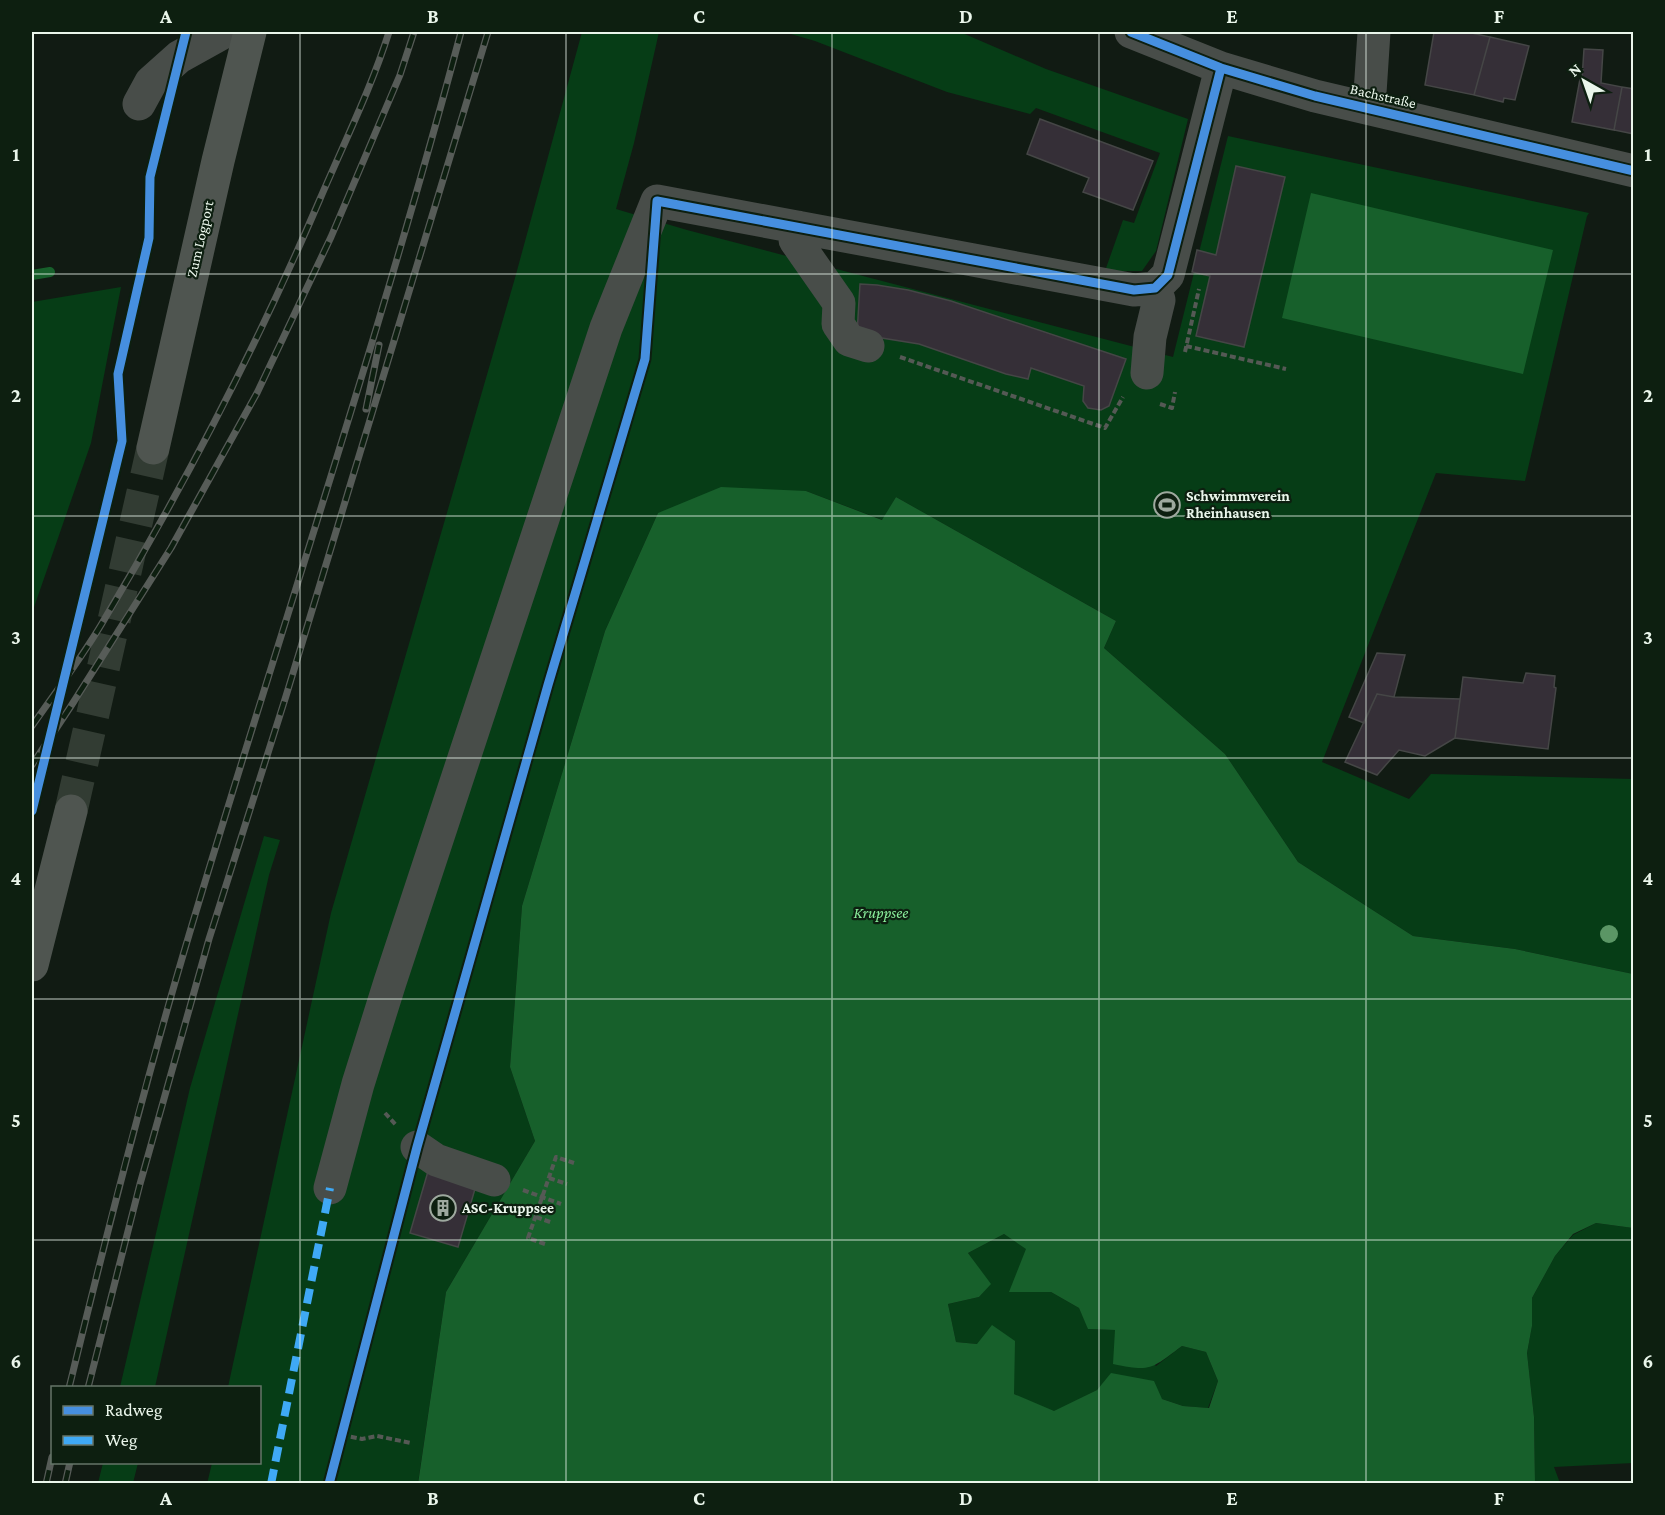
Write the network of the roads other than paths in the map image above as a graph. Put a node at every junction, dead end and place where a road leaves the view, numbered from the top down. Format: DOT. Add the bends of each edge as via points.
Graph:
graph roads {
  1 [pos="224,32"];
  2 [pos="250,32"];
  3 [pos="1131,32"];
  4 [pos="1374,32"];
  5 [pos="1221,68"];
  6 [pos="139,104"];
  7 [pos="1369,108"];
  8 [pos="1634,171"];
  9 [pos="798,227"];
  10 [pos="1155,288"];
  11 [pos="868,346"];
  12 [pos="1142,390"];
  13 [pos="153,448"];
  14 [pos="71,811"];
  15 [pos="32,965"];
  16 [pos="417,1147"];
  17 [pos="494,1180"];
  18 [pos="330,1188"];
  1 -- 6 [label="street" via="179,57 151,82"];
  2 -- 13 [label="main road, Zum Logport"];
  3 -- 5 [label="street, Bachstraße"];
  4 -- 7 [label="street"];
  5 -- 7 [label="street, Bachstraße"];
  5 -- 10 [label="street" via="1168,275"];
  7 -- 8 [label="street, Bachstraße"];
  9 -- 10 [label="street" via="1134,290"];
  9 -- 11 [label="street" via="795,240 839,303 838,324 849,340"];
  9 -- 18 [label="street" via="657,201 606,328 358,1084"];
  10 -- 12 [label="street" via="1159,300"];
  14 -- 15 [label="main road"];
  16 -- 17 [label="street" via="436,1160"];
}
